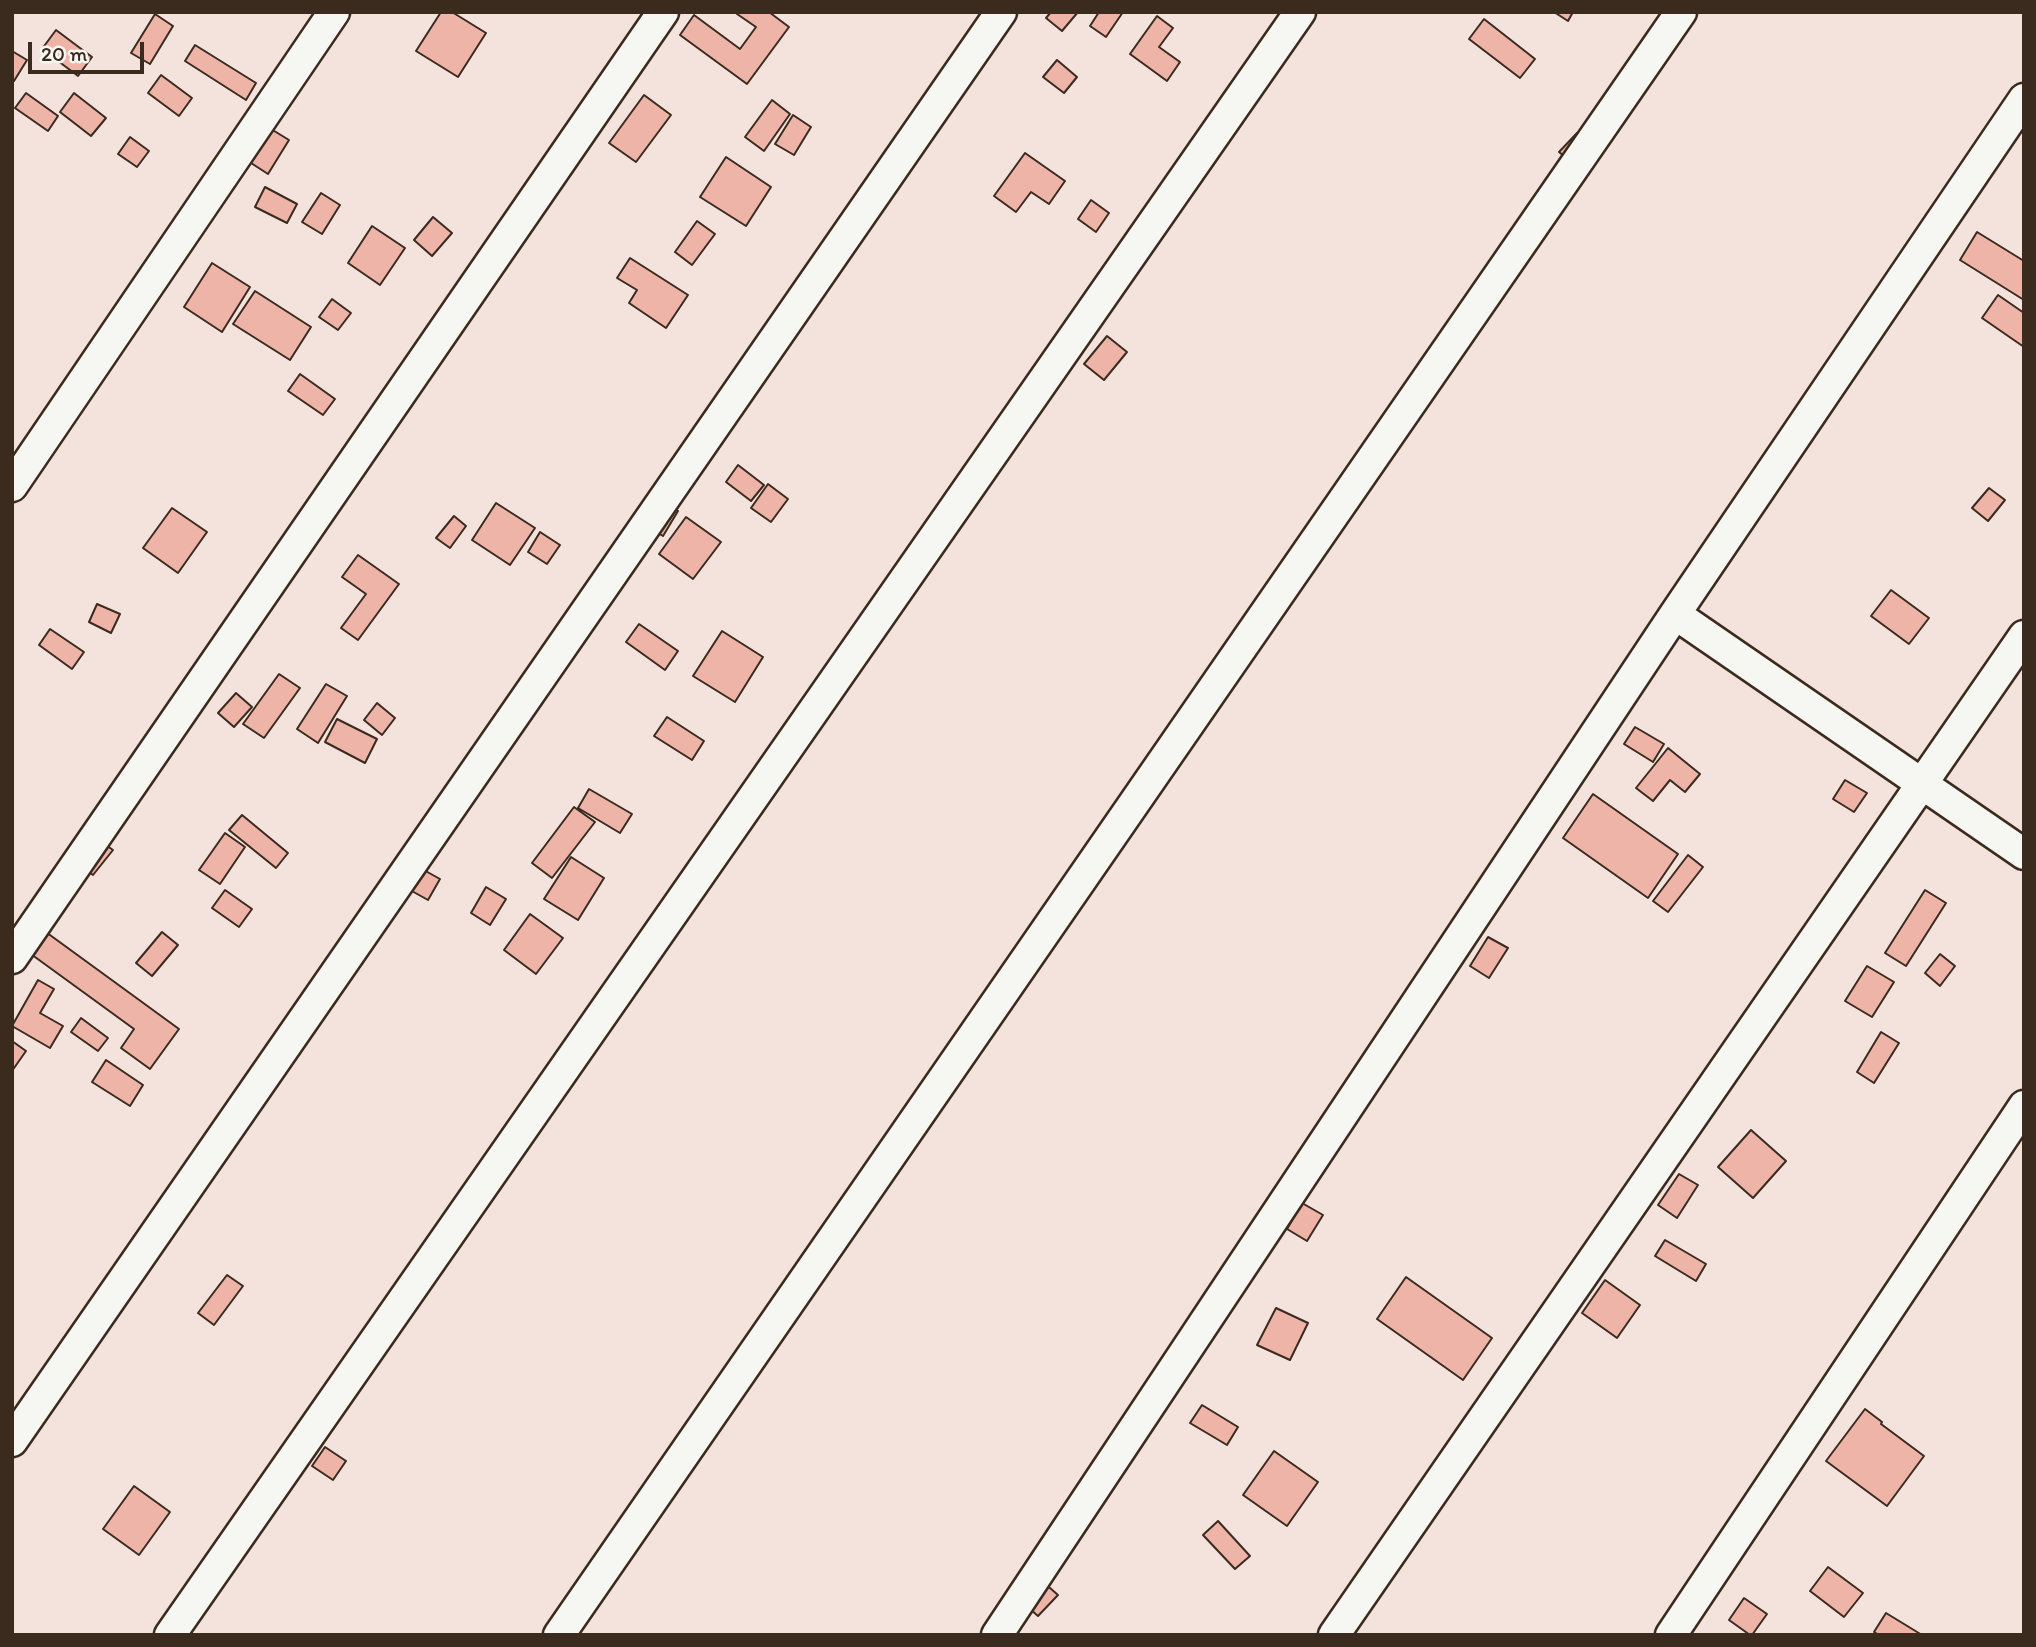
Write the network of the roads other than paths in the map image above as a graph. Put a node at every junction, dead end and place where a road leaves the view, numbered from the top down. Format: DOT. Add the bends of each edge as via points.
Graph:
graph roads {
  1 [pos="334,12"];
  2 [pos="663,12"];
  3 [pos="1000,12"];
  4 [pos="1300,12"];
  5 [pos="1681,12"];
  6 [pos="2023,100"];
  7 [pos="12,486"];
  8 [pos="1675,614"];
  9 [pos="2024,636"];
  10 [pos="1922,784"];
  11 [pos="2024,854"];
  12 [pos="12,958"];
  13 [pos="2024,1106"];
  14 [pos="12,1441"];
  15 [pos="170,1635"];
  16 [pos="559,1635"];
  17 [pos="997,1635"];
  18 [pos="1334,1635"];
  19 [pos="1671,1635"];
  1 -- 7 [label="street"];
  2 -- 12 [label="street"];
  3 -- 14 [label="street"];
  4 -- 15 [label="street"];
  5 -- 16 [label="street"];
  6 -- 8 [label="street"];
  8 -- 10 [label="street"];
  8 -- 17 [label="street"];
  9 -- 10 [label="street"];
  10 -- 11 [label="street"];
  10 -- 18 [label="street"];
  13 -- 19 [label="street"];
}
